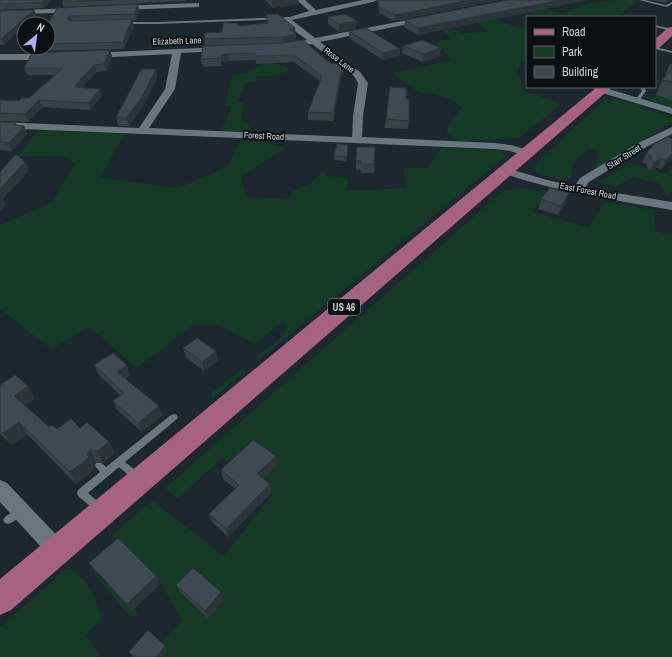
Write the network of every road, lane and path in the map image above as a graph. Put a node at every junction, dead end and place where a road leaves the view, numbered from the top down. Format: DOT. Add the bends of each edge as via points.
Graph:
graph roads {
  1 [pos="301,0"];
  2 [pos="373,0"];
  3 [pos="641,0"];
  4 [pos="672,3"];
  5 [pos="196,4"];
  6 [pos="114,8"];
  7 [pos="84,10"];
  8 [pos="314,12"];
  9 [pos="0,13"];
  10 [pos="288,18"];
  11 [pos="429,18"];
  12 [pos="116,23"];
  13 [pos="656,26"];
  14 [pos="672,30"];
  15 [pos="315,41"];
  16 [pos="656,44"];
  17 [pos="276,47"];
  18 [pos="656,48"];
  19 [pos="230,49"];
  20 [pos="177,51"];
  21 [pos="672,52"];
  22 [pos="85,55"];
  23 [pos="62,56"];
  24 [pos="0,58"];
  25 [pos="600,88"];
  26 [pos="642,88"];
  27 [pos="637,100"];
  28 [pos="672,111"];
  29 [pos="0,125"];
  30 [pos="143,130"];
  31 [pos="672,130"];
  32 [pos="357,140"];
  33 [pos="527,153"];
  34 [pos="506,171"];
  35 [pos="579,189"];
  36 [pos="672,206"];
  37 [pos="174,417"];
  38 [pos="119,462"];
  39 [pos="99,466"];
  40 [pos="106,473"];
  41 [pos="141,480"];
  42 [pos="0,489"];
  43 [pos="103,513"];
  44 [pos="58,550"];
  45 [pos="0,599"];
  1 -- 8 [label="street"];
  2 -- 8 [label="street"];
  3 -- 4 [label="lane" via="667,6"];
  5 -- 6 [label="street"];
  7 -- 9 [label="street"];
  8 -- 10 [label="street"];
  10 -- 12 [label="lane"];
  10 -- 15 [label="street, Rose Lane" via="290,23"];
  11 -- 15 [label="street"];
  13 -- 14 [label="lane"];
  14 -- 16 [label="main road"];
  15 -- 17 [label="street"];
  15 -- 32 [label="street, Rose Lane" via="363,81"];
  18 -- 21 [label="lane"];
  19 -- 20 [label="street, Elizabeth Lane"];
  20 -- 22 [label="street, Elizabeth Lane"];
  20 -- 30 [label="street" via="170,89"];
  23 -- 24 [label="street"];
  25 -- 27 [label="street"];
  25 -- 33 [label="main road, US 46"];
  26 -- 27 [label="lane" via="644,91"];
  27 -- 28 [label="street"];
  29 -- 30 [label="street, Forest Road"];
  30 -- 32 [label="street, Forest Road"];
  31 -- 35 [label="street, Starr Street" via="584,180"];
  32 -- 33 [label="street, Forest Road" via="495,146"];
  33 -- 34 [label="main road, US 46"];
  34 -- 35 [label="street, East Forest Road" via="525,178"];
  34 -- 41 [label="main road, US 46"];
  35 -- 36 [label="street, East Forest Road"];
  37 -- 38 [label="lane"];
  38 -- 40 [label="lane"];
  38 -- 41 [label="lane"];
  39 -- 40 [label="lane"];
  40 -- 43 [label="lane" via="81,493"];
  41 -- 43 [label="main road, US 46"];
  42 -- 44 [label="street" via="13,515"];
  43 -- 44 [label="main road, US 46"];
  44 -- 45 [label="main road, US 46"];
}
